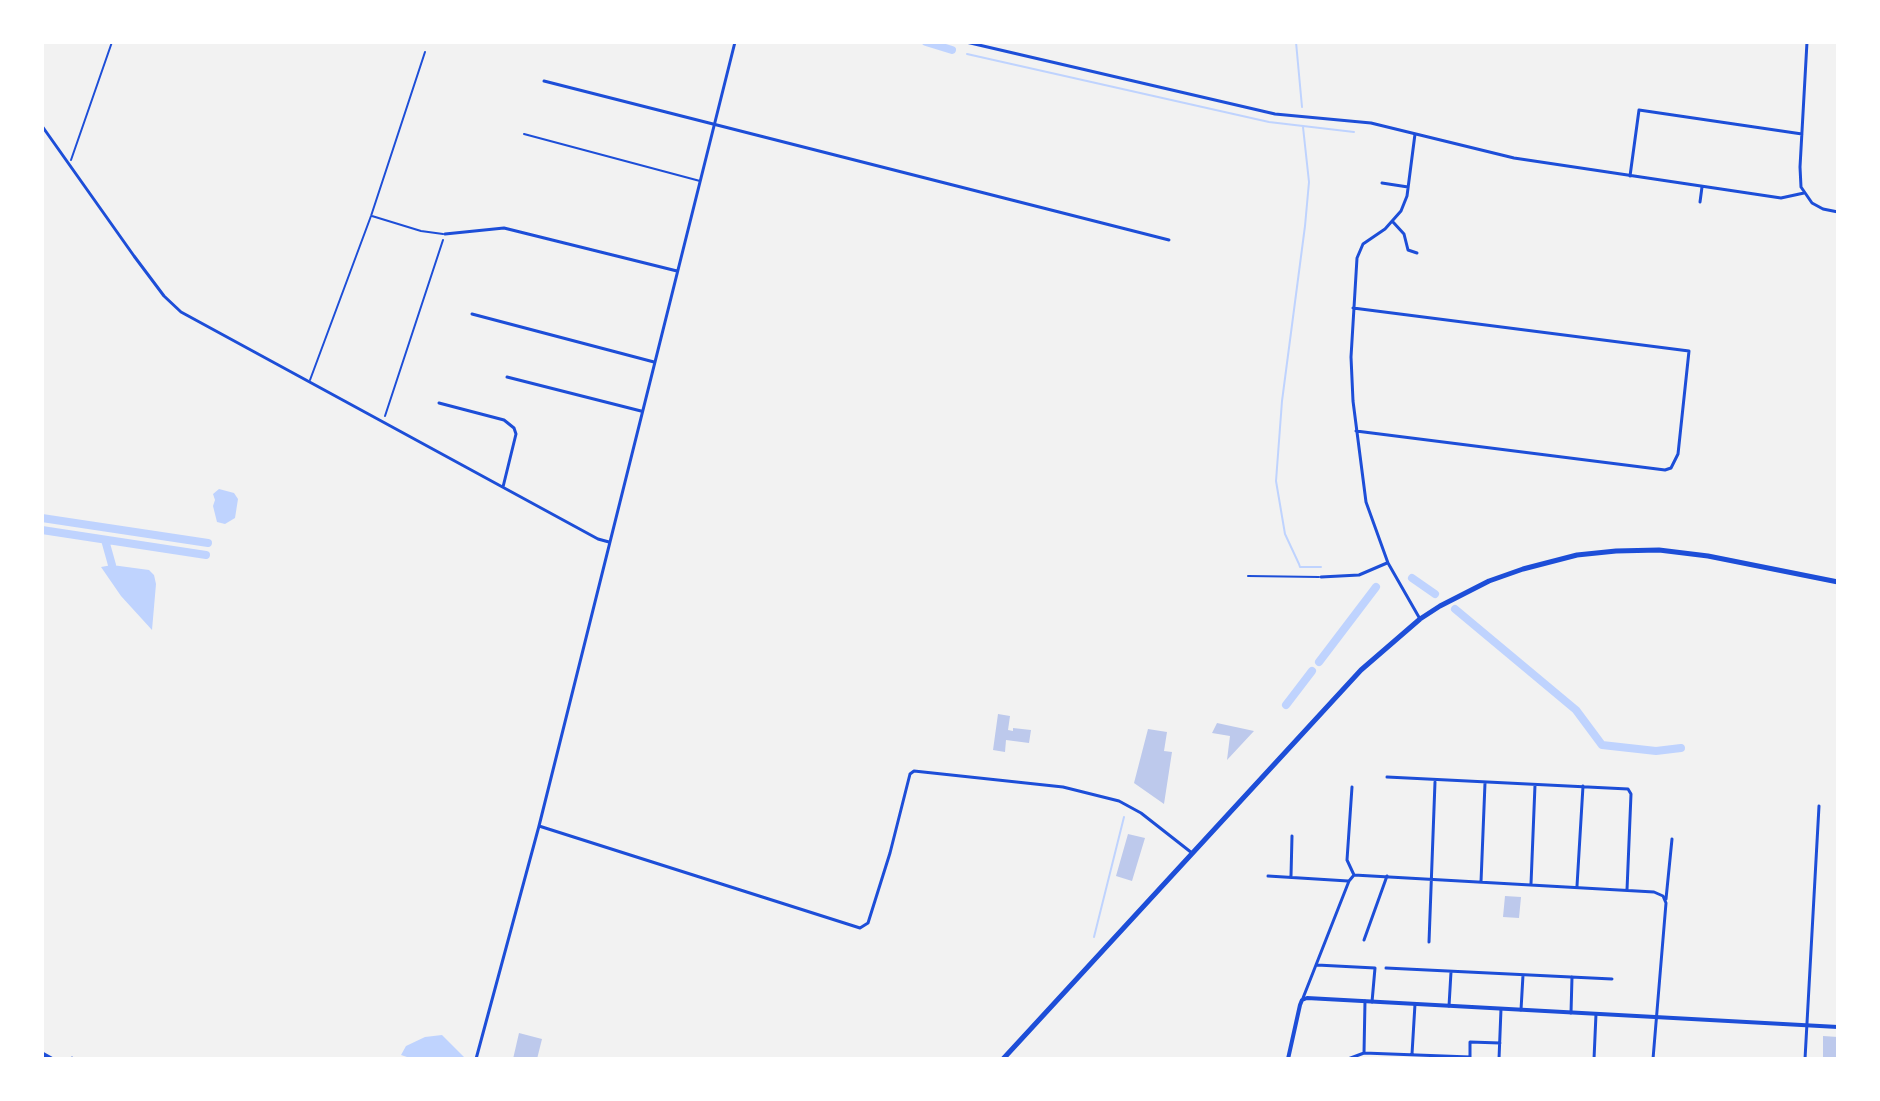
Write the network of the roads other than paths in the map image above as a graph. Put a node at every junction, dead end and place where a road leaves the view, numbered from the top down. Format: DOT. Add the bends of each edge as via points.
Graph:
graph roads {
  1 [pos="735,42"];
  2 [pos="966,42"];
  3 [pos="1807,42"];
  4 [pos="425,52"];
  5 [pos="544,81"];
  6 [pos="715,124"];
  7 [pos="42,126"];
  8 [pos="1416,133"];
  9 [pos="524,134"];
  10 [pos="1802,134"];
  11 [pos="1630,176"];
  12 [pos="701,181"];
  13 [pos="1382,183"];
  14 [pos="1408,187"];
  15 [pos="1702,187"];
  16 [pos="1804,193"];
  17 [pos="1700,202"];
  18 [pos="1838,212"];
  19 [pos="371,216"];
  20 [pos="1393,222"];
  21 [pos="445,234"];
  22 [pos="1169,240"];
  23 [pos="1417,253"];
  24 [pos="677,271"];
  25 [pos="1353,308"];
  26 [pos="472,314"];
  27 [pos="654,362"];
  28 [pos="507,377"];
  29 [pos="310,380"];
  30 [pos="439,403"];
  31 [pos="641,411"];
  32 [pos="1356,431"];
  33 [pos="503,487"];
  34 [pos="609,542"];
  35 [pos="1388,563"];
  36 [pos="1248,576"];
  37 [pos="1321,577"];
  38 [pos="1838,582"];
  39 [pos="1420,619"];
  40 [pos="1387,777"];
  41 [pos="1435,782"];
  42 [pos="1485,783"];
  43 [pos="1535,785"];
  44 [pos="1583,786"];
  45 [pos="1352,787"];
  46 [pos="1819,806"];
  47 [pos="539,826"];
  48 [pos="1292,836"];
  49 [pos="1672,839"];
  50 [pos="1193,853"];
  51 [pos="1354,875"];
  52 [pos="1268,876"];
  53 [pos="1387,876"];
  54 [pos="1291,877"];
  55 [pos="1430,879"];
  56 [pos="1349,881"];
  57 [pos="1481,882"];
  58 [pos="1531,884"];
  59 [pos="1576,887"];
  60 [pos="1627,890"];
  61 [pos="1666,903"];
  62 [pos="1364,940"];
  63 [pos="1429,942"];
  64 [pos="1316,965"];
  65 [pos="1386,968"];
  66 [pos="1451,972"];
  67 [pos="1523,975"];
  68 [pos="1572,977"];
  69 [pos="1612,979"];
  70 [pos="1302,1000"];
  71 [pos="1365,1001"];
  72 [pos="1372,1002"];
  73 [pos="1415,1004"];
  74 [pos="1449,1006"];
  75 [pos="1501,1009"];
  76 [pos="1521,1010"];
  77 [pos="1571,1013"];
  78 [pos="1596,1014"];
  79 [pos="1656,1017"];
  80 [pos="1807,1026"];
  81 [pos="1838,1027"];
  82 [pos="1500,1043"];
  83 [pos="1364,1053"];
  84 [pos="42,1054"];
  85 [pos="1412,1054"];
  86 [pos="51,1059"];
  87 [pos="476,1059"];
  88 [pos="1003,1059"];
  89 [pos="1288,1059"];
  90 [pos="1348,1059"];
  91 [pos="1499,1059"];
  92 [pos="1594,1059"];
  93 [pos="1653,1059"];
  94 [pos="1805,1059"];
  1 -- 6 [label="street"];
  2 -- 8 [label="street" via="1275,114"];
  3 -- 10 [label="street"];
  4 -- 19 [label="lane"];
  5 -- 6 [label="street"];
  6 -- 12 [label="street"];
  6 -- 22 [label="street"];
  7 -- 29 [label="street" via="172,304"];
  8 -- 11 [label="street" via="1514,158"];
  8 -- 14 [label="street"];
  9 -- 12 [label="lane"];
  10 -- 11 [label="street" via="1639,110"];
  10 -- 16 [label="street"];
  11 -- 15 [label="street"];
  12 -- 24 [label="street"];
  13 -- 14 [label="street"];
  14 -- 20 [label="street" via="1406,202"];
  15 -- 16 [label="street" via="1781,198"];
  15 -- 17 [label="street"];
  16 -- 18 [label="street" via="1817,206"];
  19 -- 21 [label="lane"];
  19 -- 29 [label="lane"];
  20 -- 23 [label="street" via="1404,234 1408,250"];
  20 -- 25 [label="street" via="1360,249"];
  21 -- 24 [label="street" via="504,228"];
  24 -- 27 [label="street"];
  25 -- 32 [label="street"];
  25 -- 32 [label="street" via="1689,351 1678,454 1665,470"];
  26 -- 27 [label="street"];
  27 -- 31 [label="street"];
  28 -- 31 [label="street"];
  29 -- 33 [label="street"];
  30 -- 33 [label="street" via="504,420 514,428"];
  31 -- 34 [label="street"];
  32 -- 35 [label="street" via="1366,502"];
  33 -- 34 [label="street"];
  34 -- 47 [label="street"];
  35 -- 37 [label="street" via="1359,575"];
  35 -- 39 [label="street"];
  36 -- 37 [label="lane"];
  38 -- 39 [label="main road" via="1708,556 1616,551 1553,560 1504,575"];
  39 -- 50 [label="main road" via="1361,670"];
  40 -- 41 [label="street"];
  41 -- 42 [label="street"];
  41 -- 55 [label="street"];
  42 -- 43 [label="street"];
  42 -- 57 [label="street"];
  43 -- 44 [label="street"];
  43 -- 58 [label="street"];
  44 -- 59 [label="street"];
  44 -- 60 [label="street" via="1628,789 1631,794"];
  45 -- 51 [label="street" via="1347,860"];
  46 -- 80 [label="street"];
  47 -- 50 [label="street" via="860,928 868,923 914,771 1063,787 1119,801"];
  47 -- 87 [label="street"];
  48 -- 54 [label="street"];
  49 -- 61 [label="street"];
  50 -- 88 [label="main road"];
  51 -- 53 [label="street"];
  51 -- 56 [label="street"];
  52 -- 54 [label="street"];
  53 -- 55 [label="street"];
  53 -- 62 [label="street"];
  54 -- 56 [label="street"];
  55 -- 57 [label="street"];
  55 -- 63 [label="street"];
  56 -- 64 [label="street"];
  57 -- 58 [label="street"];
  58 -- 59 [label="street"];
  59 -- 60 [label="street"];
  60 -- 61 [label="street" via="1659,893"];
  61 -- 79 [label="street"];
  64 -- 70 [label="street"];
  64 -- 72 [label="street" via="1375,968"];
  65 -- 66 [label="street"];
  66 -- 67 [label="street"];
  66 -- 74 [label="street"];
  67 -- 68 [label="street"];
  67 -- 76 [label="street"];
  68 -- 69 [label="street"];
  68 -- 77 [label="street"];
  70 -- 71 [label="street"];
  70 -- 89 [label="street"];
  71 -- 72 [label="street"];
  71 -- 83 [label="street"];
  72 -- 73 [label="street"];
  73 -- 74 [label="street"];
  73 -- 85 [label="street"];
  74 -- 75 [label="street"];
  75 -- 76 [label="street"];
  75 -- 82 [label="street"];
  76 -- 77 [label="street"];
  77 -- 78 [label="street"];
  78 -- 79 [label="street"];
  78 -- 92 [label="street"];
  79 -- 80 [label="street"];
  79 -- 93 [label="street"];
  80 -- 81 [label="street"];
  80 -- 94 [label="street"];
  82 -- 85 [label="street" via="1470,1042 1470,1057"];
  82 -- 91 [label="street"];
  83 -- 85 [label="street"];
  83 -- 90 [label="street"];
  84 -- 86 [label="main road"];
}
